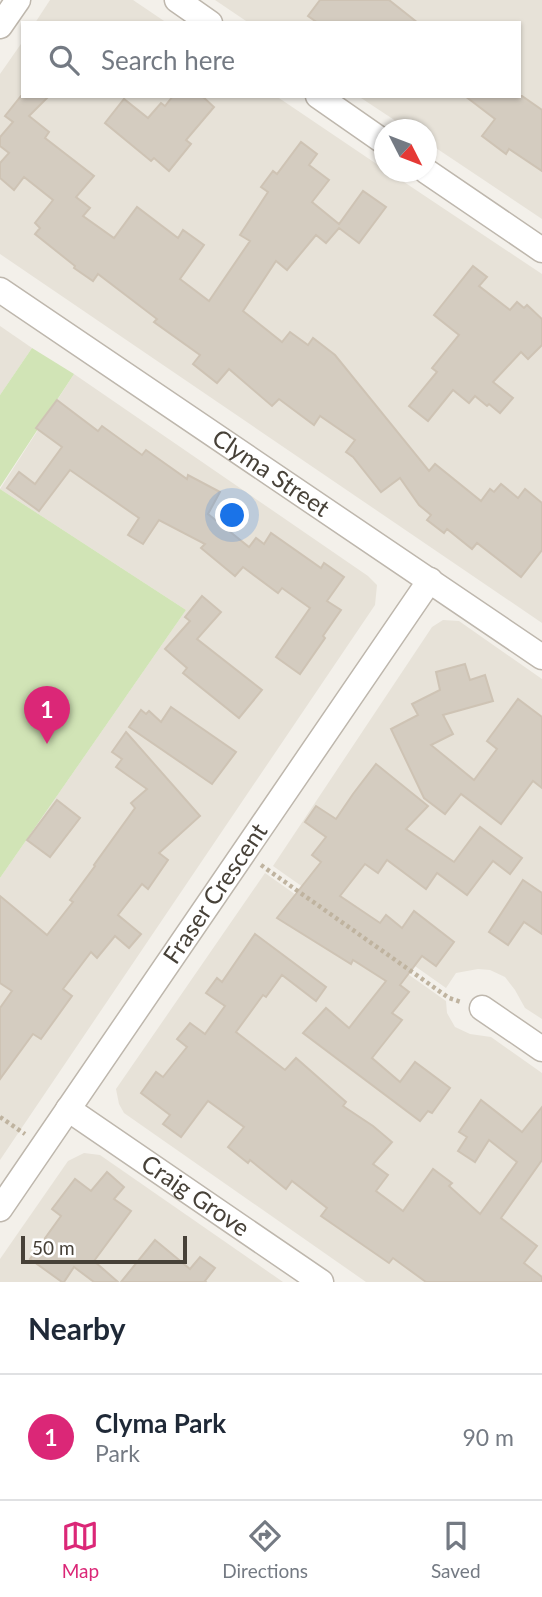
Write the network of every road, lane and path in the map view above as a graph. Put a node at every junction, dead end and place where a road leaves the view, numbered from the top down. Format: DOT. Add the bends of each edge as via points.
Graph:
graph roads {
  1 [pos="18,0"];
  2 [pos="177,0"];
  3 [pos="208,21"];
  4 [pos="0,26"];
  5 [pos="321,98"];
  6 [pos="374,135"];
  7 [pos="437,178"];
  8 [pos="542,250"];
  9 [pos="0,290"];
  10 [pos="430,580"];
  11 [pos="542,657"];
  12 [pos="243,852"];
  13 [pos="482,1008"];
  14 [pos="542,1049"];
  15 [pos="68,1109"];
  16 [pos="0,1117"];
  17 [pos="43,1146"];
  18 [pos="0,1209"];
  19 [pos="321,1282"];
  1 -- 4 [label="street"];
  2 -- 3 [label="street"];
  5 -- 6 [label="street"];
  7 -- 8 [label="street"];
  9 -- 10 [label="street, Clyma Street"];
  10 -- 11 [label="street, Clyma Street"];
  10 -- 12 [label="street, Fraser Crescent"];
  12 -- 13 [label="path" via="449,998"];
  12 -- 15 [label="street, Fraser Crescent"];
  13 -- 14 [label="street"];
  15 -- 17 [label="street, Fraser Crescent"];
  15 -- 19 [label="street, Craig Grove"];
  16 -- 17 [label="path"];
  17 -- 18 [label="street, Fraser Crescent"];
}
